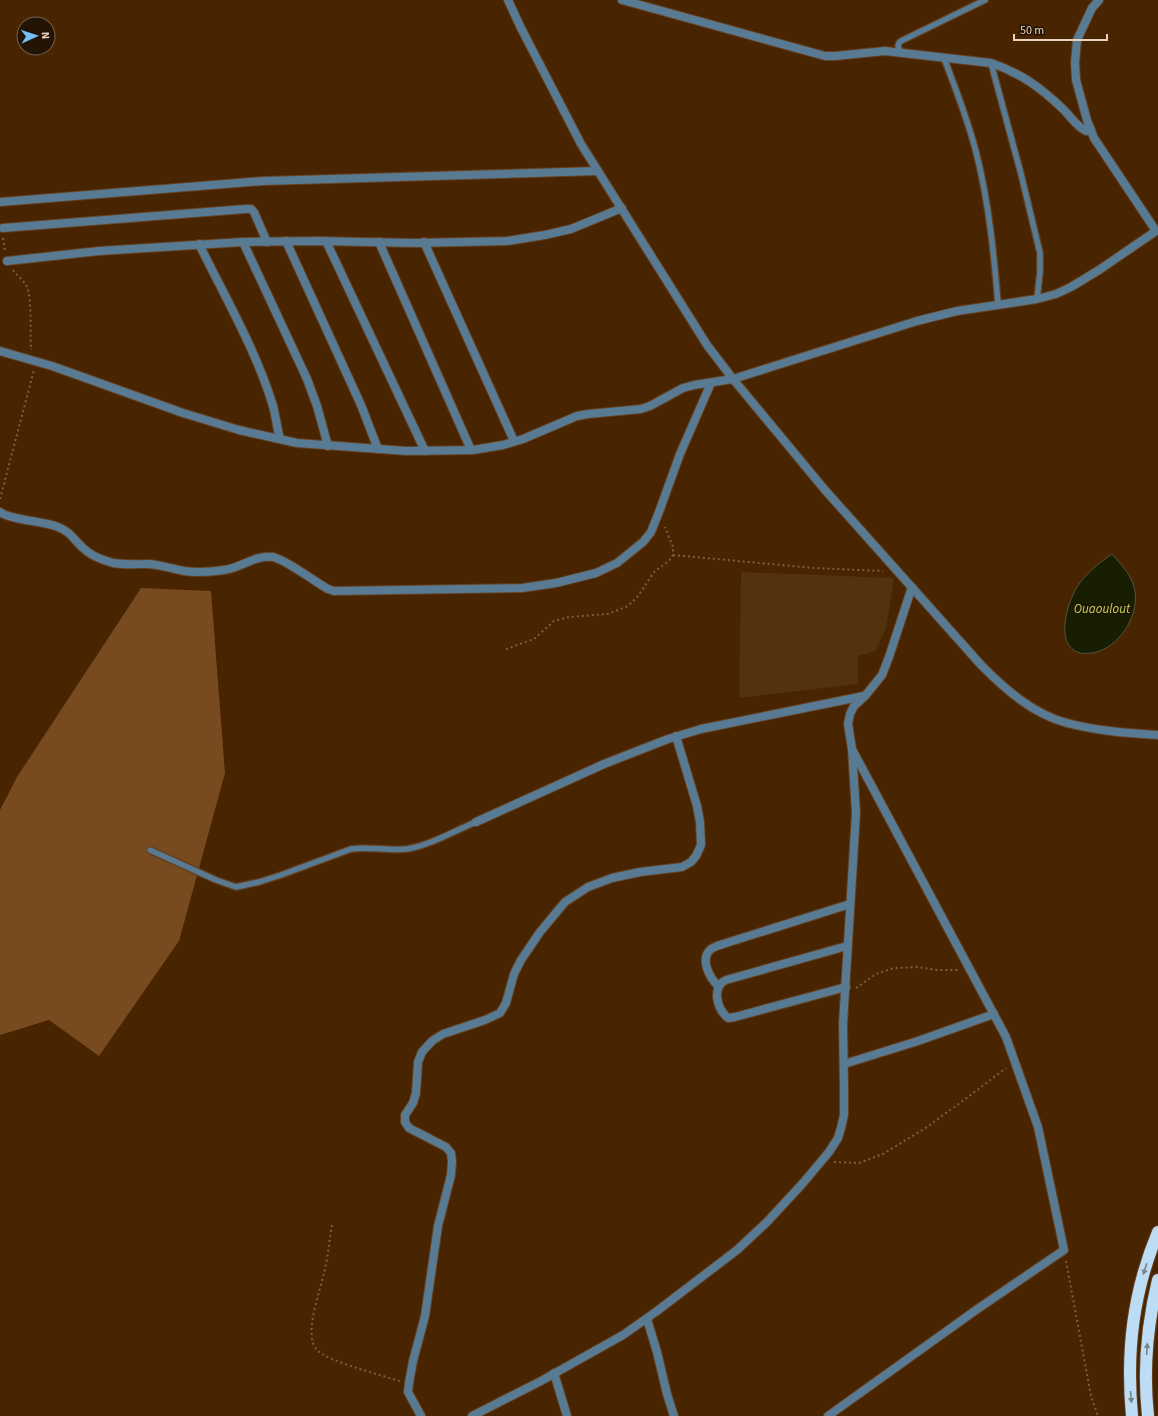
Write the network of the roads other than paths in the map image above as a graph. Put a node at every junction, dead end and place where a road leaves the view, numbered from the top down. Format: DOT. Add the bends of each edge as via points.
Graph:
graph roads {
  1 [pos="508,0"];
  2 [pos="622,0"];
  3 [pos="985,0"];
  4 [pos="1099,0"];
  5 [pos="901,53"];
  6 [pos="944,58"];
  7 [pos="991,63"];
  8 [pos="1091,130"];
  9 [pos="598,171"];
  10 [pos="0,202"];
  11 [pos="622,208"];
  12 [pos="3,228"];
  13 [pos="1157,230"];
  14 [pos="286,241"];
  15 [pos="326,241"];
  16 [pos="243,242"];
  17 [pos="268,242"];
  18 [pos="379,242"];
  19 [pos="424,242"];
  20 [pos="199,244"];
  21 [pos="7,261"];
  22 [pos="1038,299"];
  23 [pos="998,304"];
  24 [pos="0,351"];
  25 [pos="733,379"];
  26 [pos="710,383"];
  27 [pos="280,439"];
  28 [pos="514,441"];
  29 [pos="328,446"];
  30 [pos="378,449"];
  31 [pos="471,450"];
  32 [pos="425,451"];
  33 [pos="0,512"];
  34 [pos="912,587"];
  35 [pos="865,696"];
  36 [pos="1158,735"];
  37 [pos="676,736"];
  38 [pos="852,749"];
  39 [pos="476,822"];
  40 [pos="150,850"];
  41 [pos="850,904"];
  42 [pos="847,946"];
  43 [pos="718,986"];
  44 [pos="846,987"];
  45 [pos="994,1014"];
  46 [pos="844,1064"];
  47 [pos="1158,1232"];
  48 [pos="1158,1280"];
  49 [pos="646,1319"];
  50 [pos="554,1373"];
  51 [pos="421,1416"];
  52 [pos="472,1416"];
  53 [pos="567,1416"];
  54 [pos="674,1416"];
  55 [pos="828,1416"];
  56 [pos="1132,1416"];
  57 [pos="1148,1416"];
  1 -- 9 [label="street" via="553,91"];
  2 -- 5 [label="street" via="825,56 884,51"];
  3 -- 5 [label="lane" via="901,41 898,46"];
  4 -- 8 [label="street" via="1092,8 1077,40 1075,63 1076,80"];
  5 -- 6 [label="street"];
  6 -- 7 [label="street"];
  6 -- 23 [label="lane" via="978,157"];
  7 -- 8 [label="street" via="1023,77 1044,92 1081,129"];
  7 -- 22 [label="lane" via="1040,253"];
  8 -- 13 [label="street"];
  9 -- 10 [label="street" via="263,181"];
  9 -- 11 [label="street"];
  11 -- 19 [label="street" via="571,229 545,235 507,241"];
  11 -- 25 [label="street" via="707,345"];
  12 -- 17 [label="street" via="251,209"];
  13 -- 22 [label="street" via="1071,287"];
  14 -- 15 [label="street"];
  14 -- 17 [label="street"];
  14 -- 30 [label="street" via="364,411"];
  15 -- 18 [label="street"];
  15 -- 32 [label="street"];
  16 -- 17 [label="street"];
  16 -- 20 [label="street"];
  16 -- 29 [label="street" via="307,379"];
  18 -- 19 [label="street"];
  18 -- 31 [label="street"];
  19 -- 28 [label="street"];
  20 -- 21 [label="street"];
  20 -- 27 [label="street" via="262,375 273,406"];
  22 -- 23 [label="street"];
  23 -- 25 [label="street" via="916,321"];
  24 -- 27 [label="street" via="183,413"];
  25 -- 26 [label="street"];
  25 -- 34 [label="street" via="825,490"];
  26 -- 28 [label="street" via="683,388 641,409 577,416"];
  26 -- 33 [label="street" via="651,532 616,564 596,573 562,582 522,588 334,591 274,557 258,558 235,568 201,572 149,564 114,563 90,554 72,535 57,526 11,517"];
  27 -- 29 [label="street"];
  28 -- 31 [label="street"];
  29 -- 30 [label="street"];
  30 -- 32 [label="street"];
  31 -- 32 [label="street"];
  34 -- 35 [label="street" via="882,675"];
  34 -- 36 [label="street" via="982,666 1024,702 1067,723 1103,730"];
  35 -- 37 [label="street"];
  35 -- 38 [label="street" via="854,706 850,714 848,724"];
  37 -- 39 [label="street" via="604,764"];
  37 -- 51 [label="street" via="700,822 701,844 696,856 682,867 612,878 588,887 565,902 521,960 500,1013 442,1034 422,1052 418,1062 416,1093 405,1115 405,1122 409,1128 446,1147 451,1152 452,1161 438,1226 425,1316 409,1383 408,1392"];
  38 -- 41 [label="street" via="856,813"];
  38 -- 45 [label="street"];
  39 -- 40 [label="lane" via="435,840 407,848 351,849 281,875 236,887"];
  41 -- 42 [label="street"];
  41 -- 43 [label="street" via="711,949 707,967 712,981"];
  42 -- 43 [label="street" via="726,980"];
  42 -- 44 [label="street"];
  43 -- 44 [label="street" via="721,1011 728,1018"];
  44 -- 46 [label="street" via="843,1024"];
  45 -- 46 [label="street"];
  45 -- 55 [label="street" via="1006,1037 1038,1127 1064,1250"];
  46 -- 49 [label="street" via="844,1115 841,1128 838,1138 821,1161 798,1189 737,1250"];
  47 -- 56 [label="highway, one-way" via="1143,1274 1132,1330"];
  57 -- 48 [label="highway, one-way" via="1148,1335"];
  49 -- 50 [label="street" via="623,1335"];
  49 -- 54 [label="street"];
  50 -- 52 [label="street"];
  50 -- 53 [label="street"];
}
